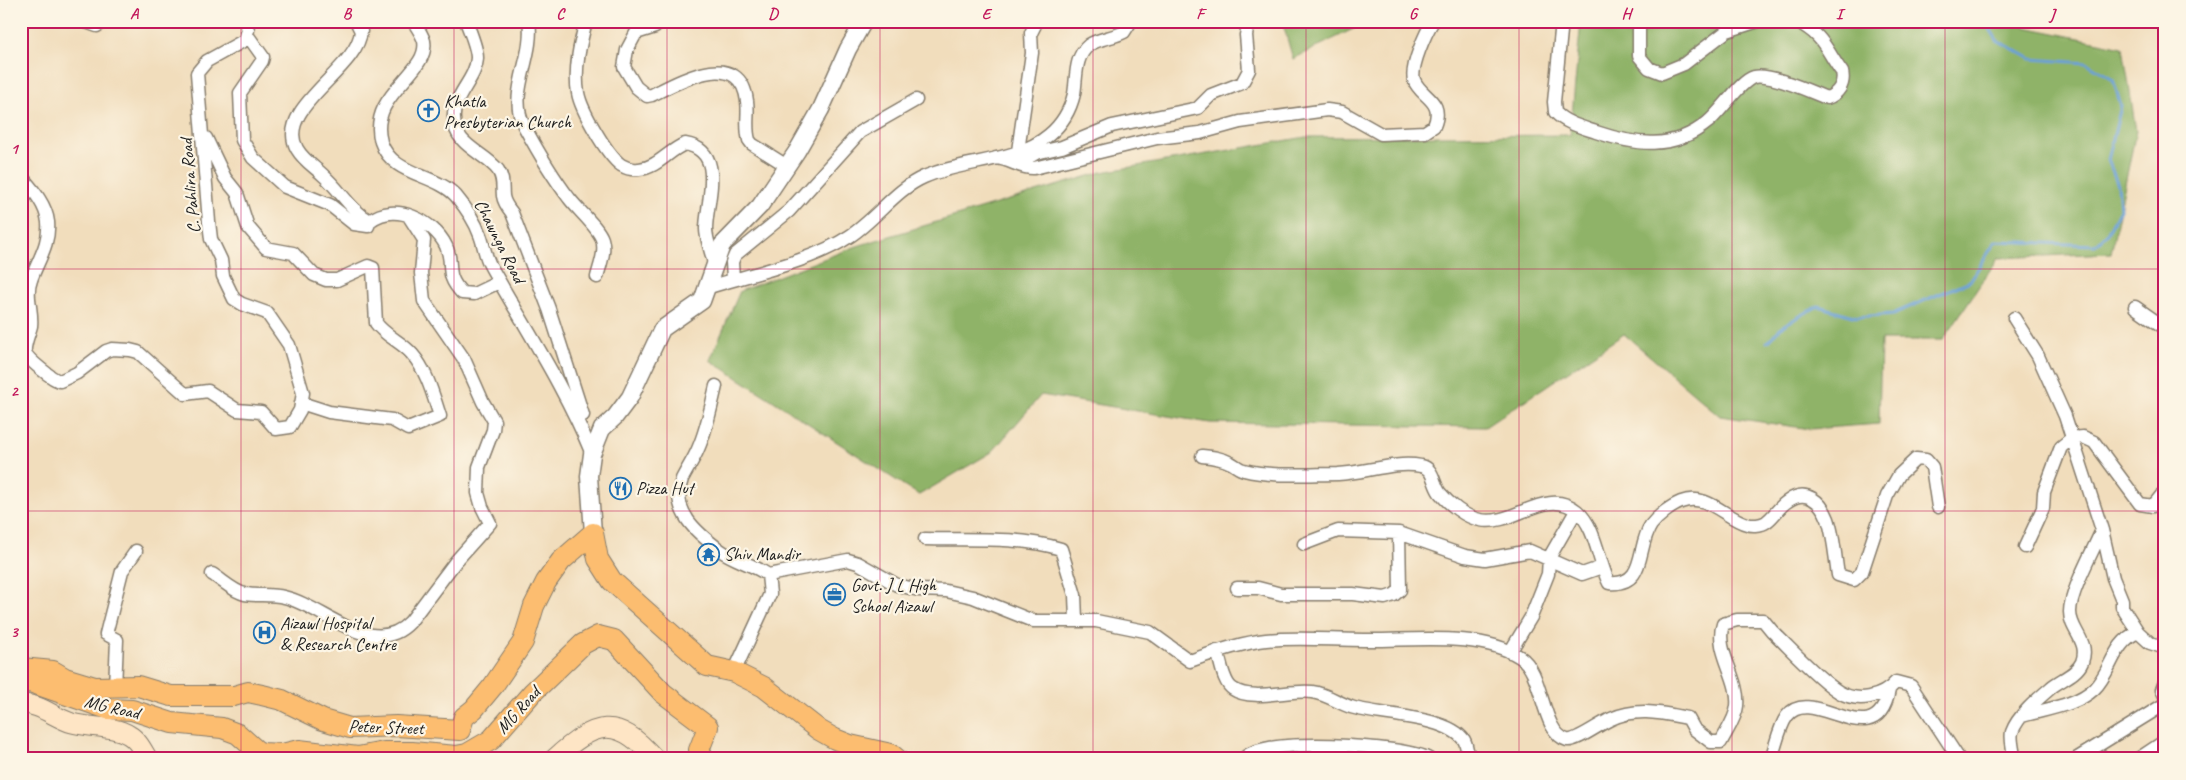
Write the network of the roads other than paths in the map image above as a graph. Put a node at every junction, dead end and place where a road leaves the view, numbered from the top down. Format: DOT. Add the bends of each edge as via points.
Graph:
graph roads {
  1 [pos="83,21"];
  2 [pos="105,21"];
  3 [pos="246,21"];
  4 [pos="356,21"];
  5 [pos="413,21"];
  6 [pos="466,21"];
  7 [pos="529,21"];
  8 [pos="586,21"];
  9 [pos="660,21"];
  10 [pos="864,21"];
  11 [pos="1038,21"];
  12 [pos="1131,21"];
  13 [pos="1249,21"];
  14 [pos="1433,21"];
  15 [pos="1562,21"];
  16 [pos="1639,21"];
  17 [pos="1758,21"];
  18 [pos="1796,21"];
  19 [pos="248,36"];
  20 [pos="916,100"];
  21 [pos="204,133"];
  22 [pos="1018,151"];
  23 [pos="996,158"];
  24 [pos="1017,164"];
  25 [pos="787,166"];
  26 [pos="21,176"];
  27 [pos="408,215"];
  28 [pos="370,221"];
  29 [pos="714,264"];
  30 [pos="597,277"];
  31 [pos="733,279"];
  32 [pos="499,282"];
  33 [pos="709,287"];
  34 [pos="2135,307"];
  35 [pos="2014,318"];
  36 [pos="2165,328"];
  37 [pos="716,386"];
  38 [pos="301,403"];
  39 [pos="597,438"];
  40 [pos="2072,438"];
  41 [pos="592,454"];
  42 [pos="1202,456"];
  43 [pos="2165,491"];
  44 [pos="1938,507"];
  45 [pos="1576,511"];
  46 [pos="2102,530"];
  47 [pos="593,533"];
  48 [pos="1398,533"];
  49 [pos="925,539"];
  50 [pos="1304,544"];
  51 [pos="2025,547"];
  52 [pos="136,552"];
  53 [pos="1549,558"];
  54 [pos="1602,567"];
  55 [pos="212,574"];
  56 [pos="768,575"];
  57 [pos="1237,588"];
  58 [pos="1076,620"];
  59 [pos="2138,632"];
  60 [pos="2165,648"];
  61 [pos="1217,651"];
  62 [pos="1510,652"];
  63 [pos="21,668"];
  64 [pos="734,672"];
  65 [pos="21,682"];
  66 [pos="2165,682"];
  67 [pos="115,688"];
  68 [pos="1889,690"];
  69 [pos="2165,696"];
  70 [pos="21,704"];
  71 [pos="2165,704"];
  72 [pos="2022,716"];
  73 [pos="600,728"];
  74 [pos="2165,741"];
  75 [pos="148,759"];
  76 [pos="554,759"];
  77 [pos="568,759"];
  78 [pos="655,759"];
  79 [pos="704,759"];
  80 [pos="898,759"];
  81 [pos="1244,759"];
  82 [pos="1429,759"];
  83 [pos="1469,759"];
  84 [pos="1771,759"];
  85 [pos="1959,759"];
  86 [pos="2014,759"];
  87 [pos="2076,759"];
  88 [pos="2138,759"];
  1 -- 2 [label="street" via="97,26"];
  3 -- 19 [label="street"];
  4 -- 28 [label="street" via="361,30 360,38 338,70 298,114 293,139 306,162 327,178 358,215"];
  5 -- 32 [label="street, Chawnga Road" via="424,41 423,52 386,103 381,140 388,154 400,166 442,186 464,206 476,225"];
  6 -- 39 [label="street" via="477,57 456,105 456,129 460,138 501,176 505,202 549,309 582,413"];
  7 -- 30 [label="street" via="529,51 518,108 524,126 563,190 601,237 603,255"];
  8 -- 29 [label="street" via="579,51 578,94 614,159 630,169 639,170 659,162 686,144 705,154 712,181 706,230"];
  9 -- 25 [label="street" via="655,27 636,33 627,50 624,67 636,88 647,96 708,71 726,72 739,80 746,94 749,140"];
  10 -- 25 [label="street" via="821,110"];
  11 -- 22 [label="street" via="1032,33"];
  12 -- 22 [label="street" via="1124,32 1102,39 1084,50 1078,60 1074,92 1066,116 1042,140"];
  13 -- 24 [label="street" via="1246,35 1248,70 1242,83 1211,95 1198,108 1112,126 1062,147 1036,153"];
  14 -- 24 [label="street" via="1413,70 1415,81 1437,110 1435,124 1428,131 1381,134 1342,112 1327,110 1157,138 1034,168"];
  15 -- 18 [label="street" via="1555,112 1566,121 1584,128 1641,144 1695,132 1715,117 1745,82 1754,77 1766,77 1828,98 1833,96 1841,85 1842,72 1820,36"];
  16 -- 17 [label="street" via="1639,56 1648,68 1662,72 1676,69 1727,32"];
  19 -- 21 [label="street, C. Pahlira Road" via="207,61 197,73"];
  19 -- 28 [label="street" via="263,57 240,93 242,140 253,158 285,187 330,204 354,224 368,226"];
  20 -- 31 [label="street" via="860,132 788,211 735,255"];
  21 -- 38 [label="street, C. Pahlira Road" via="211,239 221,260 223,276 234,299 267,313 289,345 304,393"];
  21 -- 38 [label="street" via="225,178 237,193 248,227 266,248 293,253 314,274 326,280 337,280 368,266 373,268 376,323 415,358 429,384 440,416 408,429 392,420 329,412"];
  22 -- 23 [label="street"];
  23 -- 24 [label="street"];
  23 -- 31 [label="street" via="922,178 844,239 783,265"];
  25 -- 29 [label="street" via="760,206 722,245"];
  26 -- 38 [label="street, C. Pahlira Road" via="43,206 48,223 47,242 29,288 31,322 26,352 54,380 67,379 112,349 130,350 138,352 185,394 212,392 237,410 261,412 276,429 290,427"];
  27 -- 28 [label="street" via="388,214"];
  27 -- 32 [label="street" via="433,228 442,240 449,256 449,275 462,293 474,294"];
  27 -- 55 [label="street" via="424,240 421,273 424,301 464,359 494,421 479,467 478,492 490,523 456,561 410,622 401,630 384,636 351,630 284,597 243,594"];
  29 -- 33 [label="street"];
  31 -- 33 [label="street"];
  32 -- 41 [label="street, Chawnga Road" via="566,396"];
  33 -- 39 [label="street" via="702,301 662,329 630,397"];
  34 -- 36 [label="street"];
  35 -- 40 [label="street" via="2052,383"];
  37 -- 56 [label="street" via="698,450 682,480 679,500 683,516 722,552"];
  39 -- 41 [label="street"];
  40 -- 43 [label="street" via="2083,437 2094,442 2140,504 2153,506"];
  40 -- 46 [label="street"];
  40 -- 51 [label="street" via="2061,447 2056,458 2044,492 2043,508"];
  41 -- 47 [label="street" via="588,492"];
  42 -- 45 [label="street" via="1256,472 1339,474 1407,465 1424,466 1431,473 1438,491 1458,510 1479,520 1500,520 1540,504 1561,504"];
  44 -- 54 [label="street" via="1932,467 1926,460 1916,459 1899,475 1887,496 1862,572 1854,580 1838,575 1828,519 1820,503 1811,496 1798,496 1787,501 1765,523 1750,525 1733,519 1711,504 1698,500 1682,502 1650,526 1632,578 1622,584 1609,582"];
  45 -- 53 [label="street"];
  45 -- 54 [label="street" via="1589,527"];
  46 -- 59 [label="street" via="2122,607"];
  46 -- 72 [label="street" via="2073,597 2070,612 2072,624 2082,639 2081,664"];
  47 -- 64 [label="main road" via="598,560 612,581 708,666"];
  47 -- 67 [label="main road, Peter Street" via="561,561 546,582 534,606 523,642 493,686 464,716 460,730 396,726 350,728 323,720 282,700 248,692 234,696 181,697 138,686"];
  48 -- 50 [label="street" via="1338,531"];
  48 -- 53 [label="street" via="1475,557 1500,558 1514,552 1530,551"];
  48 -- 57 [label="street" via="1400,590 1394,595 1385,598 1353,594 1280,594 1258,588"];
  49 -- 58 [label="street" via="1014,540 1039,542 1061,549 1075,595"];
  52 -- 67 [label="street" via="122,571 106,634 117,640"];
  53 -- 54 [label="street" via="1582,574"];
  53 -- 62 [label="street" via="1548,574 1531,617"];
  56 -- 58 [label="street" via="848,560 858,562 897,585 973,597 1033,621"];
  56 -- 64 [label="street" via="770,594"];
  58 -- 61 [label="street" via="1150,632 1190,661"];
  59 -- 60 [label="street" via="2150,643"];
  59 -- 72 [label="street" via="2126,640 2109,663 2103,679 2082,699"];
  61 -- 62 [label="street" via="1265,640 1300,638 1465,641 1497,646"];
  61 -- 83 [label="street" via="1232,689 1266,696 1312,692 1352,707 1436,724 1464,741"];
  62 -- 68 [label="street" via="1522,658 1531,670 1556,733 1568,740 1576,740 1611,719 1645,710 1688,718 1694,729 1711,742 1721,742 1737,707 1719,635 1723,624 1737,620 1763,620 1840,692 1856,698 1874,697"];
  63 -- 67 [label="main road, Peter Street" via="53,670 84,684"];
  64 -- 80 [label="main road" via="764,687 835,739 878,750"];
  65 -- 79 [label="main road, MG Road" via="30,682 108,709 132,710 172,723 222,728 238,734 263,753 282,754 299,750 358,757 384,752 456,756 467,754 491,740 532,693 583,644 598,636 614,640 664,693 708,727 699,750"];
  66 -- 69 [label="street" via="2162,690"];
  68 -- 84 [label="street" via="1881,712 1867,719 1798,708 1788,714"];
  68 -- 85 [label="street" via="1896,682 1911,686"];
  70 -- 75 [label="main road" via="37,707 71,723 124,732"];
  71 -- 87 [label="street"];
  72 -- 86 [label="street" via="2012,733"];
  73 -- 76 [label="main road" via="590,731"];
  73 -- 77 [label="street"];
  73 -- 78 [label="main road" via="618,729 627,734"];
  74 -- 88 [label="street"];
  81 -- 82 [label="street" via="1267,750 1310,744 1392,749 1421,754"];
}
